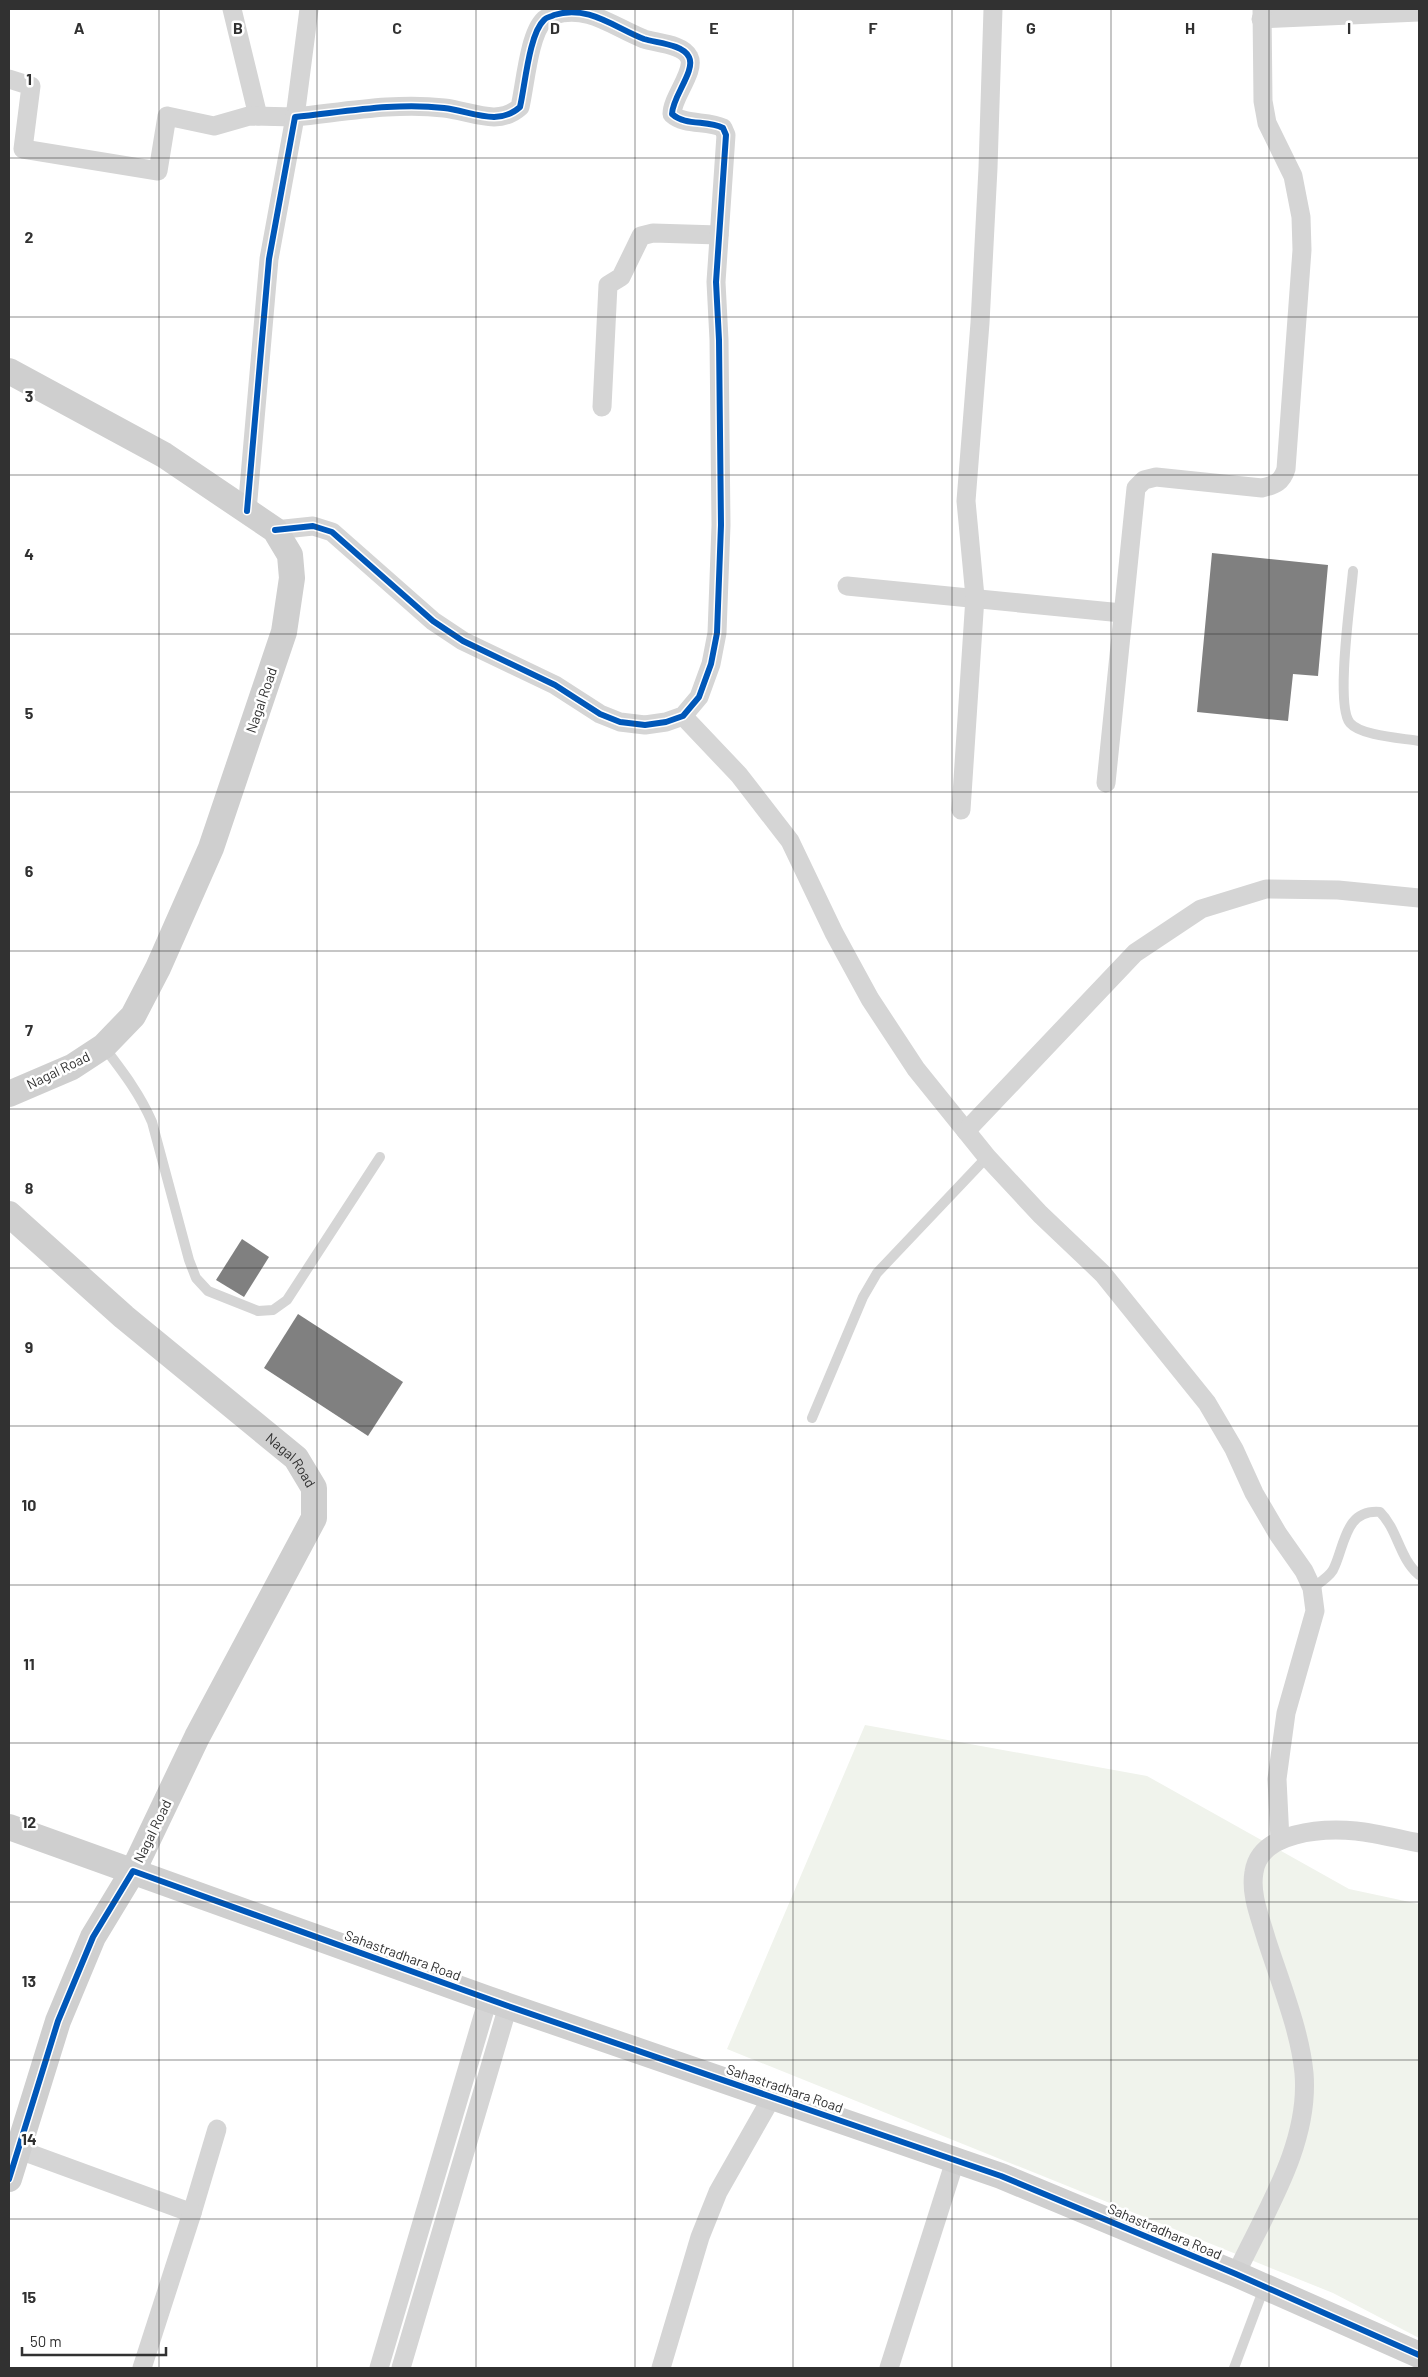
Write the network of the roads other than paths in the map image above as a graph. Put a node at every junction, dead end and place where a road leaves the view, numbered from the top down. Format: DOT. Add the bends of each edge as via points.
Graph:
graph roads {
  1 [pos="232,9"];
  2 [pos="309,9"];
  3 [pos="993,9"];
  4 [pos="552,12"];
  5 [pos="1419,12"];
  6 [pos="1261,14"];
  7 [pos="9,79"];
  8 [pos="258,116"];
  9 [pos="295,117"];
  10 [pos="719,235"];
  11 [pos="9,371"];
  12 [pos="602,407"];
  13 [pos="247,511"];
  14 [pos="275,530"];
  15 [pos="1353,571"];
  16 [pos="847,586"];
  17 [pos="975,597"];
  18 [pos="1122,613"];
  19 [pos="683,716"];
  20 [pos="1419,741"];
  21 [pos="1106,783"];
  22 [pos="961,810"];
  23 [pos="1419,898"];
  24 [pos="104,1046"];
  25 [pos="9,1094"];
  26 [pos="966,1131"];
  27 [pos="380,1157"];
  28 [pos="987,1157"];
  29 [pos="9,1214"];
  30 [pos="812,1418"];
  31 [pos="1419,1575"];
  32 [pos="1312,1588"];
  33 [pos="9,1827"];
  34 [pos="1280,1840"];
  35 [pos="1419,1843"];
  36 [pos="133,1871"];
  37 [pos="498,2002"];
  38 [pos="772,2097"];
  39 [pos="217,2129"];
  40 [pos="17,2149"];
  41 [pos="955,2161"];
  42 [pos="9,2179"];
  43 [pos="192,2213"];
  44 [pos="1236,2274"];
  45 [pos="1264,2288"];
  46 [pos="1419,2355"];
  47 [pos="142,2368"];
  48 [pos="379,2368"];
  49 [pos="401,2368"];
  50 [pos="661,2368"];
  51 [pos="889,2368"];
  52 [pos="1234,2368"];
  1 -- 8 [label="street"];
  2 -- 9 [label="street"];
  3 -- 17 [label="street" via="981,314 966,501"];
  4 -- 9 [label="street" via="536,31 520,107 511,116 499,118 444,108 408,106"];
  4 -- 10 [label="street" via="598,16 646,40 685,51 690,59 690,69 672,106 672,114 677,119 716,124 723,128 726,136"];
  5 -- 6 [label="street"];
  6 -- 18 [label="street" via="1263,101 1267,123 1293,176 1301,217 1302,250 1286,469 1274,486 1262,488 1156,477 1144,480 1136,488 1133,500"];
  7 -- 8 [label="street" via="31,86 23,149 158,170 167,116 214,126"];
  8 -- 9 [label="street"];
  9 -- 13 [label="street" via="269,259"];
  10 -- 12 [label="street" via="653,233 642,236 636,243 624,273 608,285"];
  10 -- 19 [label="street" via="716,282 721,525 717,633 711,664 699,697"];
  11 -- 13 [label="main road, Nagal Road" via="164,455"];
  13 -- 14 [label="main road, Nagal Road"];
  14 -- 19 [label="street" via="313,526 332,532 433,621 463,641 555,686 600,714 620,722 645,725"];
  14 -- 24 [label="main road, Nagal Road" via="290,555 292,578 284,632 211,848 158,968 132,1016"];
  15 -- 20 [label="lane" via="1343,685 1344,708 1350,723 1366,732"];
  16 -- 17 [label="street"];
  17 -- 18 [label="street"];
  17 -- 22 [label="street"];
  18 -- 21 [label="street"];
  19 -- 26 [label="street" via="739,775 790,842 870,999 916,1069"];
  23 -- 26 [label="street" via="1338,890 1266,889 1201,909 1135,954"];
  24 -- 25 [label="main road, Nagal Road" via="72,1067"];
  24 -- 27 [label="lane" via="133,1084 149,1115 189,1260 196,1278 208,1291 258,1311 273,1310 288,1300"];
  26 -- 28 [label="street"];
  28 -- 30 [label="lane" via="877,1274 863,1297"];
  28 -- 32 [label="street" via="1103,1274 1207,1403 1234,1449 1254,1493"];
  29 -- 36 [label="main road, Nagal Road" via="124,1317 296,1458 314,1488 314,1518 197,1738"];
  31 -- 32 [label="lane" via="1403,1556 1390,1522 1380,1512 1368,1511 1357,1518 1346,1533 1332,1572"];
  32 -- 34 [label="street" via="1315,1610 1286,1713 1277,1779"];
  33 -- 36 [label="main road, Sahastradhara Road"];
  34 -- 35 [label="street" via="1312,1830 1356,1831"];
  34 -- 44 [label="street" via="1262,1853 1254,1871 1255,1901 1292,2020 1304,2073 1302,2120 1287,2166"];
  36 -- 37 [label="main road, Sahastradhara Road"];
  36 -- 40 [label="main road, Nagal Road" via="94,1937 61,2013"];
  37 -- 38 [label="main road, Sahastradhara Road"];
  37 -- 48 [label="street"];
  37 -- 49 [label="street"];
  38 -- 41 [label="main road, Sahastradhara Road"];
  38 -- 50 [label="street" via="718,2192 703,2228"];
  39 -- 43 [label="street"];
  40 -- 42 [label="main road, Nagal Road"];
  40 -- 43 [label="street"];
  41 -- 44 [label="main road, Sahastradhara Road" via="1001,2176"];
  41 -- 51 [label="street"];
  43 -- 47 [label="street"];
  44 -- 45 [label="main road, Sahastradhara Road"];
  45 -- 46 [label="main road, Sahastradhara Road"];
  45 -- 52 [label="lane"];
}
